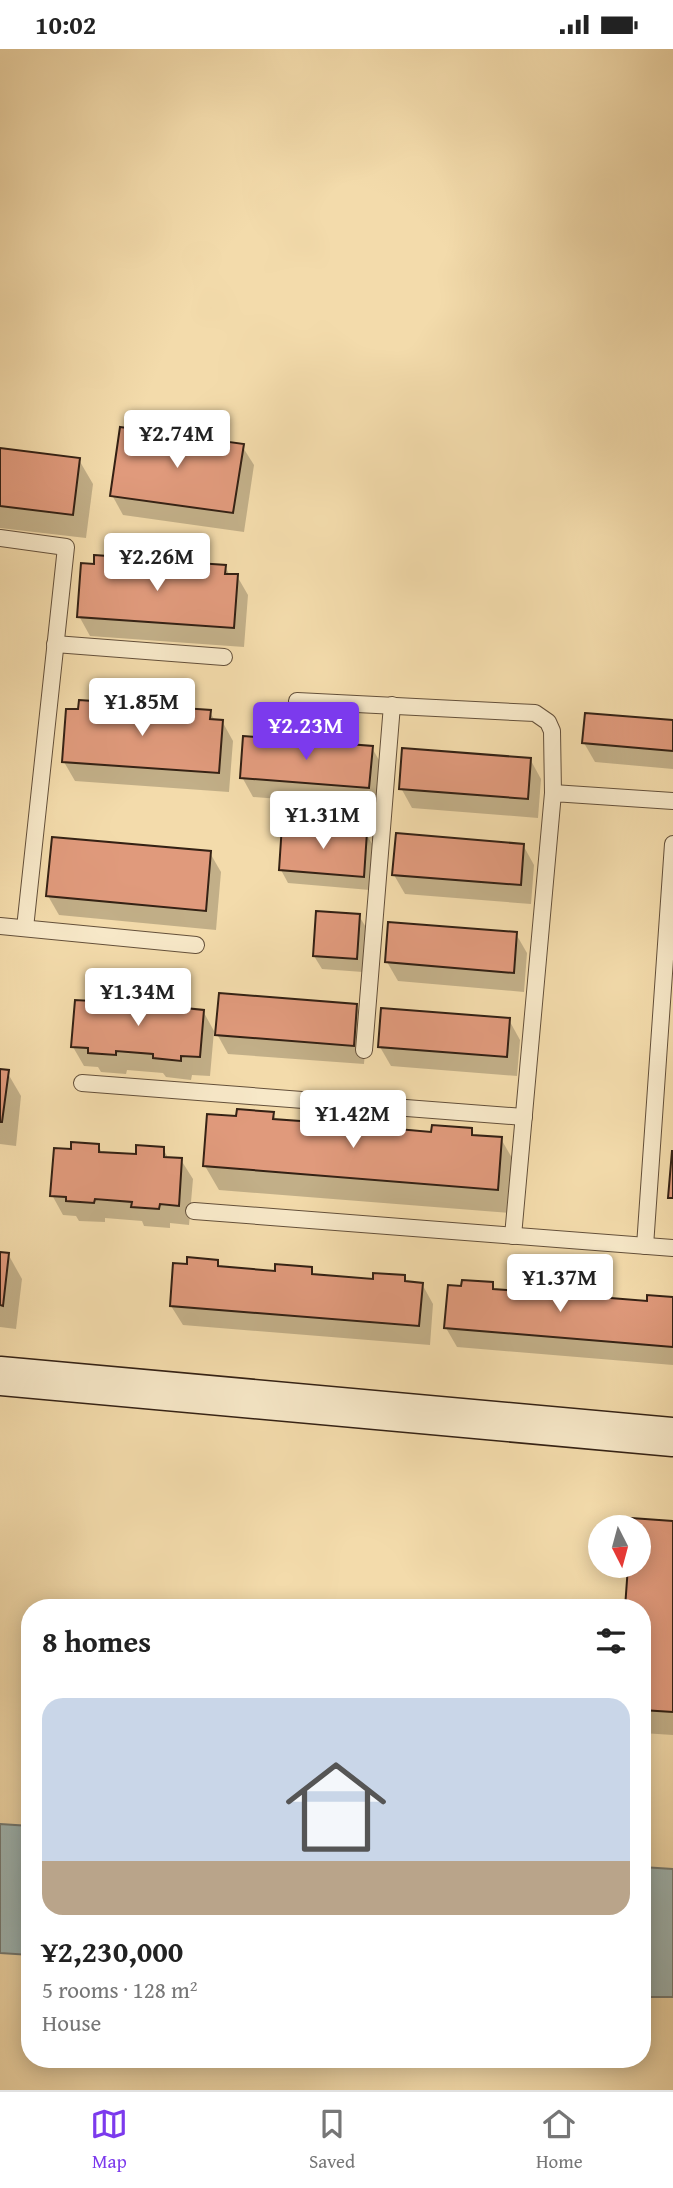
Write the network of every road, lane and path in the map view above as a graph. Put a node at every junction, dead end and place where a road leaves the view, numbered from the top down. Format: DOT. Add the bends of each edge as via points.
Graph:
graph roads {
  1 [pos="0,538"];
  2 [pos="55,644"];
  3 [pos="224,657"];
  4 [pos="296,701"];
  5 [pos="391,705"];
  6 [pos="553,793"];
  7 [pos="673,801"];
  8 [pos="673,844"];
  9 [pos="0,926"];
  10 [pos="25,928"];
  11 [pos="196,945"];
  12 [pos="365,1050"];
  13 [pos="82,1083"];
  14 [pos="524,1117"];
  15 [pos="194,1211"];
  16 [pos="513,1236"];
  17 [pos="645,1246"];
  18 [pos="673,1248"];
  19 [pos="0,1376"];
  20 [pos="673,1437"];
  1 -- 2 [label="lane" via="66,547"];
  2 -- 3 [label="lane"];
  2 -- 10 [label="lane"];
  4 -- 5 [label="lane"];
  5 -- 6 [label="lane" via="535,713 552,731"];
  5 -- 12 [label="lane"];
  6 -- 7 [label="lane"];
  6 -- 14 [label="lane"];
  8 -- 17 [label="lane"];
  9 -- 10 [label="lane"];
  10 -- 11 [label="lane"];
  13 -- 14 [label="lane"];
  14 -- 16 [label="lane"];
  15 -- 16 [label="lane"];
  16 -- 17 [label="lane"];
  17 -- 18 [label="lane"];
  19 -- 20 [label="street"];
}
